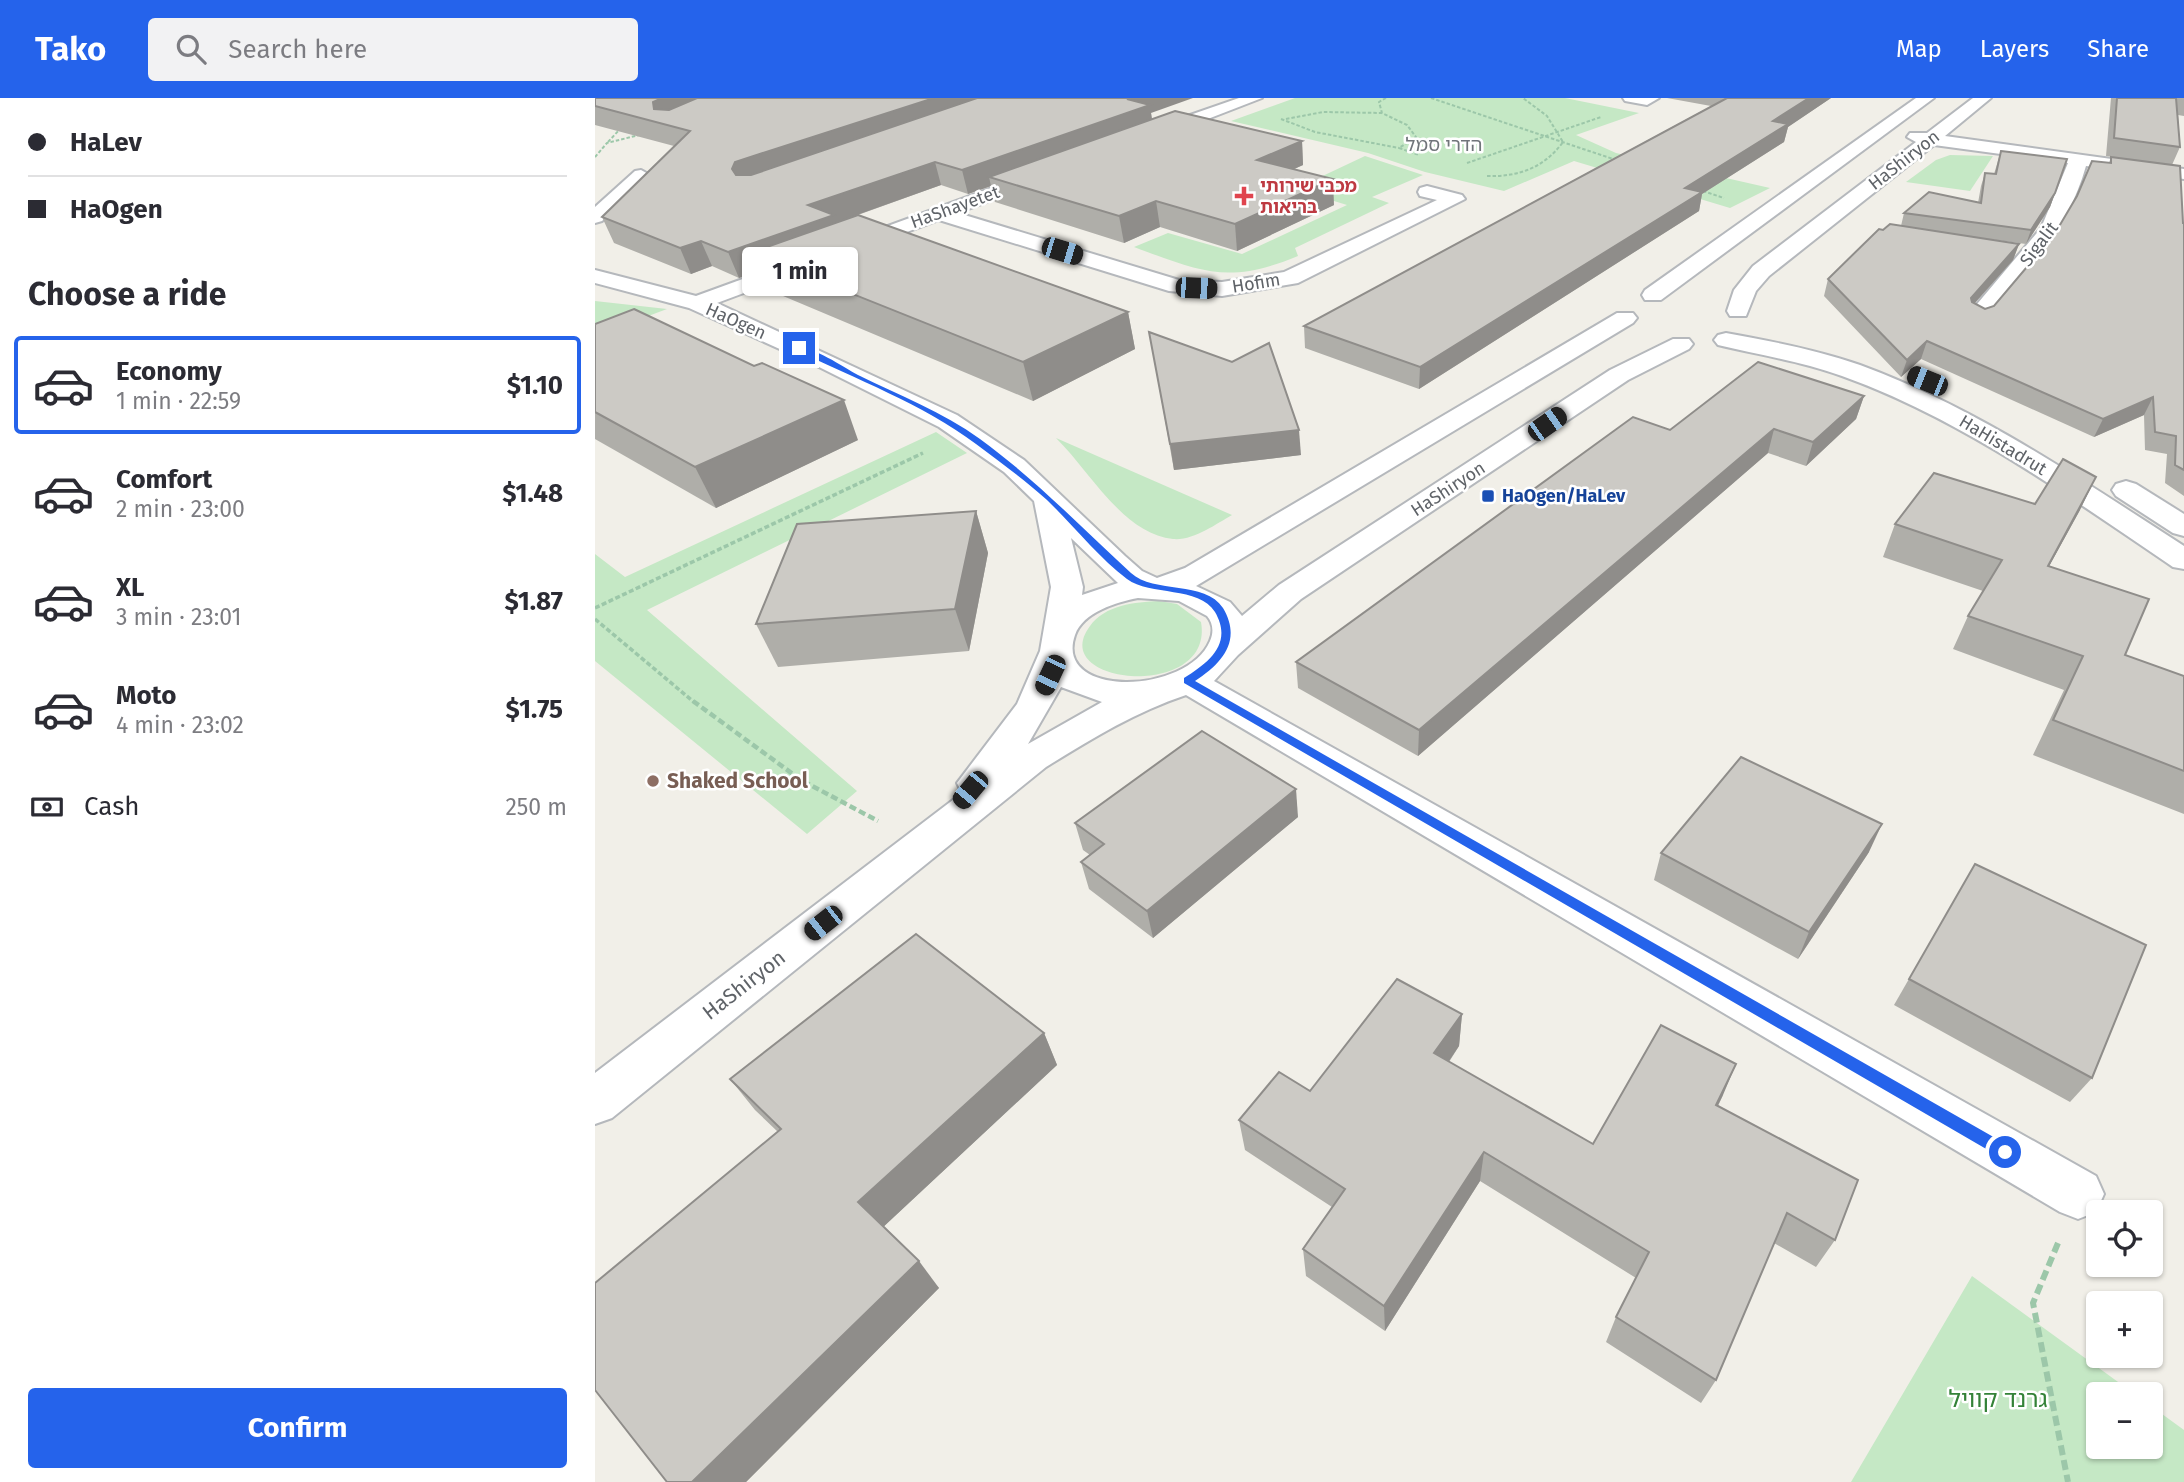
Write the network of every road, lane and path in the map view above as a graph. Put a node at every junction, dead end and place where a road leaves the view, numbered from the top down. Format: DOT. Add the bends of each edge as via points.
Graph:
graph roads {
  1 [pos="1254,98"];
  2 [pos="1386,98"];
  3 [pos="1431,98"];
  4 [pos="1523,98"];
  5 [pos="1926,98"];
  6 [pos="1983,98"];
  7 [pos="1643,99"];
  8 [pos="1225,108"];
  9 [pos="1382,113"];
  10 [pos="1283,120"];
  11 [pos="624,125"];
  12 [pos="1176,126"];
  13 [pos="1559,131"];
  14 [pos="1881,131"];
  15 [pos="625,132"];
  16 [pos="1203,132"];
  17 [pos="644,133"];
  18 [pos="1544,135"];
  19 [pos="1930,140"];
  20 [pos="617,141"];
  21 [pos="1563,142"];
  22 [pos="607,143"];
  23 [pos="1126,144"];
  24 [pos="1399,148"];
  25 [pos="610,151"];
  26 [pos="1421,156"];
  27 [pos="595,157"];
  28 [pos="2078,161"];
  29 [pos="1466,163"];
  30 [pos="1626,164"];
  31 [pos="1063,167"];
  32 [pos="2184,174"];
  33 [pos="641,175"];
  34 [pos="1485,176"];
  35 [pos="1702,190"];
  36 [pos="1427,192"];
  37 [pos="1765,212"];
  38 [pos="938,213"];
  39 [pos="595,217"];
  40 [pos="2007,251"];
  41 [pos="2033,254"];
  42 [pos="595,276"];
  43 [pos="1693,294"];
  44 [pos="1653,295"];
  45 [pos="697,303"];
  46 [pos="1978,316"];
  47 [pos="1625,318"];
  48 [pos="1732,318"];
  49 [pos="1681,344"];
  50 [pos="965,433"];
  51 [pos="1047,496"];
  52 [pos="2184,527"];
  53 [pos="2184,559"];
  54 [pos="1157,587"];
  55 [pos="595,608"];
  56 [pos="595,619"];
  57 [pos="1058,643"];
  58 [pos="1225,648"];
  59 [pos="1174,686"];
  60 [pos="927,842"];
  61 [pos="595,1102"];
  62 [pos="2078,1194"];
  63 [pos="2068,1482"];
  1 -- 8 [label="street"];
  2 -- 9 [label="path" via="1379,103"];
  3 -- 18 [label="path"];
  4 -- 13 [label="path" via="1536,104"];
  5 -- 14 [label="street, HaShiryon"];
  6 -- 19 [label="street, HaShiryon"];
  7 -- 13 [label="path"];
  8 -- 10 [label="path"];
  8 -- 12 [label="street"];
  9 -- 10 [label="path" via="1323,112"];
  9 -- 24 [label="path" via="1407,125 1416,136"];
  10 -- 24 [label="path" via="1315,132"];
  11 -- 22 [label="path"];
  12 -- 16 [label="street"];
  12 -- 23 [label="street"];
  13 -- 18 [label="path"];
  13 -- 21 [label="path"];
  14 -- 19 [label="street"];
  14 -- 37 [label="street, HaShiryon"];
  15 -- 20 [label="path"];
  17 -- 20 [label="path"];
  18 -- 21 [label="path"];
  18 -- 29 [label="path"];
  19 -- 28 [label="street"];
  19 -- 48 [label="street, HaShiryon" via="1761,271 1745,290"];
  20 -- 22 [label="path"];
  20 -- 25 [label="path"];
  21 -- 30 [label="path"];
  21 -- 34 [label="path" via="1550,159 1517,175"];
  22 -- 27 [label="path"];
  24 -- 26 [label="path"];
  28 -- 32 [label="street"];
  28 -- 41 [label="street, Sigalit" via="2070,197"];
  31 -- 38 [label="street, HaShayetet"];
  33 -- 39 [label="street"];
  35 -- 37 [label="path"];
  36 -- 38 [label="street, Hofim" via="1455,199 1290,278 1222,289 1177,286"];
  37 -- 44 [label="street, HaShiryon"];
  38 -- 45 [label="street, HaShayetet"];
  40 -- 41 [label="street"];
  41 -- 46 [label="street, Sigalit"];
  42 -- 45 [label="street, HaOgen"];
  43 -- 44 [label="street"];
  44 -- 47 [label="street, HaShiryon" via="1630,304"];
  45 -- 50 [label="street, HaOgen" via="824,360"];
  47 -- 49 [label="street" via="1643,334"];
  47 -- 54 [label="street" via="1196,575"];
  48 -- 49 [label="street"];
  48 -- 52 [label="street, HaHistadrut" via="1886,365 1952,391 1999,414"];
  48 -- 53 [label="street, HaHistadrut" via="1773,348 1822,361 1927,402 2013,449"];
  49 -- 58 [label="street, HaShiryon" via="1619,375 1290,592"];
  50 -- 51 [label="street, HaOgen" via="1014,466"];
  50 -- 55 [label="path"];
  51 -- 54 [label="street, HaOgen" via="1131,578"];
  51 -- 57 [label="street" via="1067,587"];
  54 -- 57 [label="street" via="1127,590 1094,601 1076,612"];
  54 -- 58 [label="street" via="1200,596 1217,607 1228,630"];
  56 -- 60 [label="path" via="794,776 841,805"];
  57 -- 59 [label="street" via="1062,668 1089,687 1115,693"];
  57 -- 60 [label="street, HaShiryon" via="1037,703"];
  58 -- 59 [label="street" via="1211,666"];
  59 -- 60 [label="street, HaShiryon" via="1091,722 1033,758"];
  59 -- 62 [label="street"];
  60 -- 61 [label="street, HaShiryon"];
  62 -- 63 [label="path" via="2033,1303"];
}
